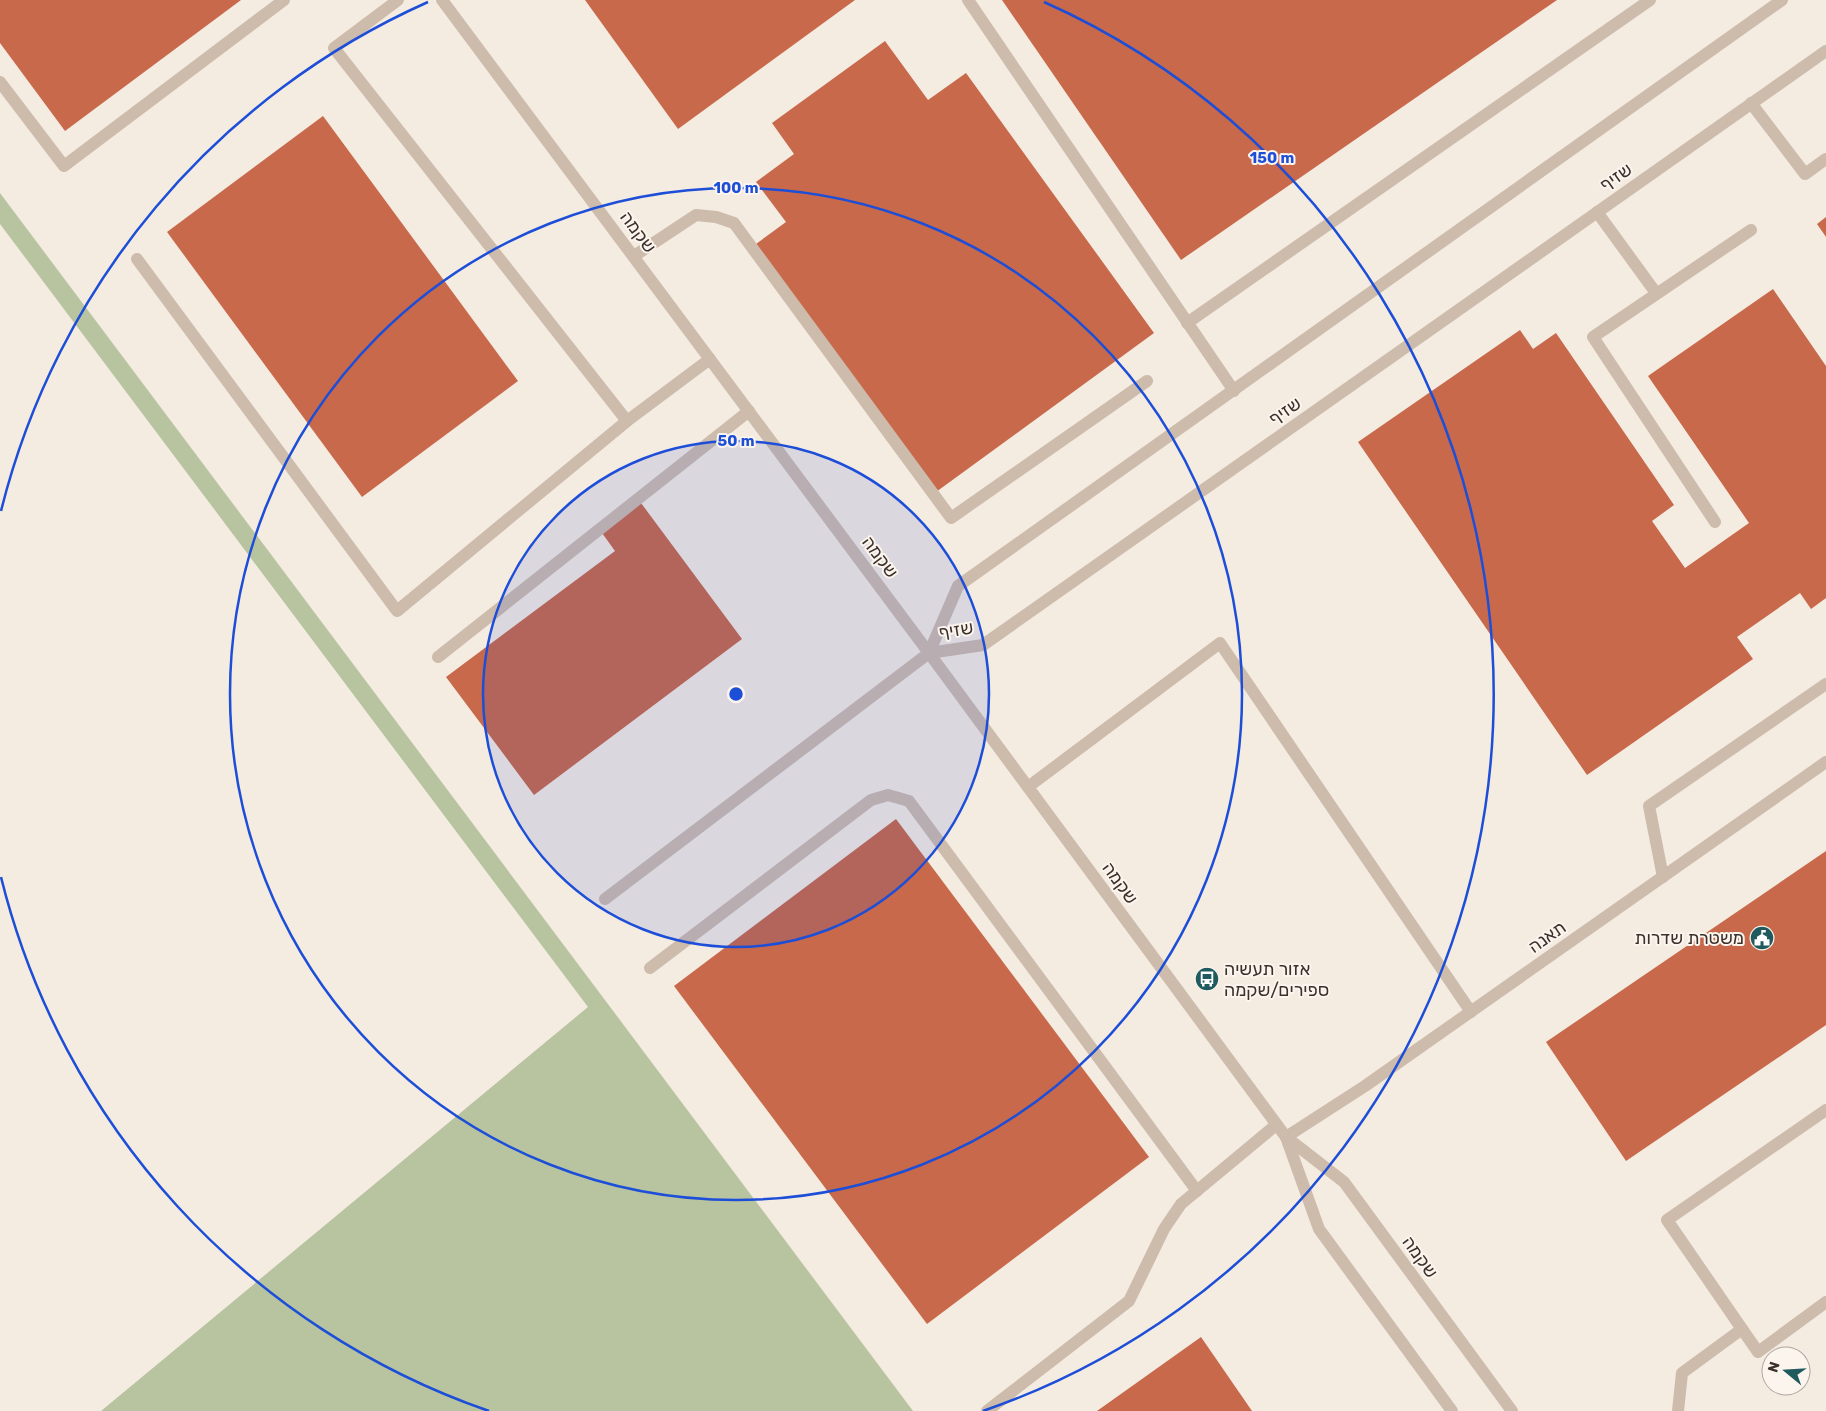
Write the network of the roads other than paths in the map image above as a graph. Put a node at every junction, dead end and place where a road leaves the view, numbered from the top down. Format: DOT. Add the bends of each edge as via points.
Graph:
graph roads {
  1 [pos="284,0"];
  2 [pos="398,0"];
  3 [pos="442,0"];
  4 [pos="968,0"];
  5 [pos="1650,0"];
  6 [pos="1782,0"];
  7 [pos="1826,51"];
  8 [pos="0,82"];
  9 [pos="1752,104"];
  10 [pos="1826,159"];
  11 [pos="1597,212"];
  12 [pos="1751,230"];
  13 [pos="634,256"];
  14 [pos="137,259"];
  15 [pos="1656,293"];
  16 [pos="1188,323"];
  17 [pos="710,359"];
  18 [pos="1147,381"];
  19 [pos="1234,391"];
  20 [pos="749,411"];
  21 [pos="627,421"];
  22 [pos="1715,522"];
  23 [pos="929,653"];
  24 [pos="438,657"];
  25 [pos="1826,684"];
  26 [pos="1826,762"];
  27 [pos="1028,787"];
  28 [pos="1663,877"];
  29 [pos="605,899"];
  30 [pos="650,968"];
  31 [pos="1471,1012"];
  32 [pos="1826,1110"];
  33 [pos="1276,1125"];
  34 [pos="1286,1137"];
  35 [pos="1197,1191"];
  36 [pos="1826,1302"];
  37 [pos="1742,1329"];
  38 [pos="987,1411"];
  39 [pos="1452,1411"];
  40 [pos="1512,1411"];
  41 [pos="1678,1411"];
  1 -- 8 [label="street" via="64,166"];
  2 -- 21 [label="street" via="334,48"];
  3 -- 13 [label="street, שקמה"];
  4 -- 16 [label="street"];
  5 -- 16 [label="street"];
  6 -- 19 [label="street, שזיף"];
  7 -- 9 [label="street, שזיף"];
  9 -- 10 [label="street" via="1805,174"];
  9 -- 11 [label="street, שזיף"];
  11 -- 15 [label="street"];
  11 -- 23 [label="street, שזיף" via="983,645"];
  12 -- 15 [label="street"];
  13 -- 17 [label="street, שקמה"];
  13 -- 18 [label="street" via="696,215 734,223 951,518"];
  14 -- 21 [label="street" via="397,611"];
  15 -- 22 [label="street" via="1593,337"];
  16 -- 19 [label="street"];
  17 -- 20 [label="street, שקמה"];
  17 -- 21 [label="street"];
  19 -- 23 [label="street, שזיף" via="958,586"];
  20 -- 23 [label="street, שקמה"];
  20 -- 24 [label="street"];
  23 -- 27 [label="street, שקמה"];
  23 -- 29 [label="street"];
  25 -- 28 [label="street" via="1649,806"];
  26 -- 28 [label="street, תאנה"];
  27 -- 31 [label="street" via="1220,643"];
  27 -- 33 [label="street, שקמה"];
  28 -- 31 [label="street, תאנה"];
  30 -- 35 [label="street" via="871,800 888,795 909,801"];
  31 -- 34 [label="street, תאנה" via="1366,1086"];
  32 -- 37 [label="street" via="1667,1220"];
  33 -- 34 [label="street, שקמה"];
  33 -- 35 [label="street"];
  34 -- 39 [label="street, שקמה" via="1319,1228"];
  34 -- 40 [label="street, שקמה" via="1344,1182"];
  35 -- 38 [label="street" via="1181,1204 1164,1229 1130,1301"];
  36 -- 37 [label="street" via="1758,1352"];
  37 -- 41 [label="street" via="1682,1373"];
}
